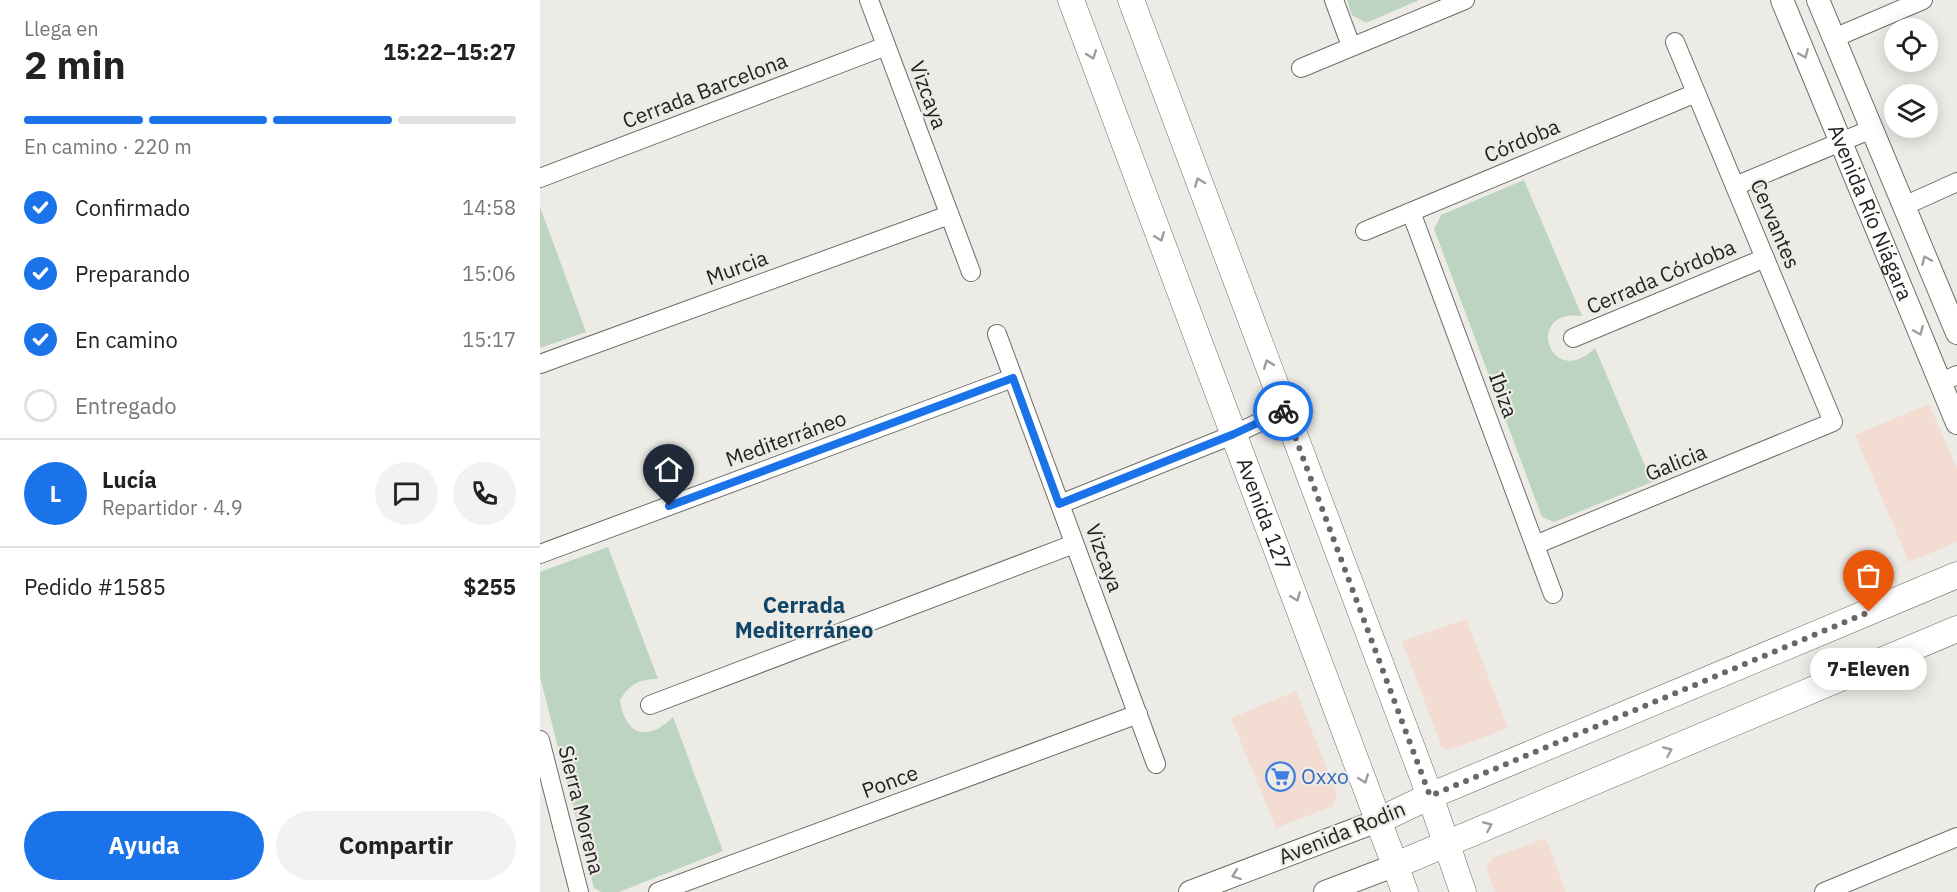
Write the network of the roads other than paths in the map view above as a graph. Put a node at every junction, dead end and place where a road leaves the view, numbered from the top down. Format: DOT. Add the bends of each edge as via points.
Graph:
graph roads {
  1 [pos="869,0"];
  2 [pos="1071,0"];
  3 [pos="1131,0"];
  4 [pos="1334,0"];
  5 [pos="1465,0"];
  6 [pos="1782,0"];
  7 [pos="1818,0"];
  8 [pos="1923,0"];
  9 [pos="1834,38"];
  10 [pos="1675,42"];
  11 [pos="886,46"];
  12 [pos="1351,46"];
  13 [pos="1301,68"];
  14 [pos="1696,93"];
  15 [pos="1872,129"];
  16 [pos="1840,142"];
  17 [pos="540,178"];
  18 [pos="1957,182"];
  19 [pos="1735,186"];
  20 [pos="1904,206"];
  21 [pos="1411,212"];
  22 [pos="949,215"];
  23 [pos="1365,231"];
  24 [pos="1765,258"];
  25 [pos="971,273"];
  26 [pos="1957,333"];
  27 [pos="996,334"];
  28 [pos="1573,338"];
  29 [pos="540,364"];
  30 [pos="1013,378"];
  31 [pos="1949,379"];
  32 [pos="1285,410"];
  33 [pos="1833,422"];
  34 [pos="1957,423"];
  35 [pos="1234,434"];
  36 [pos="1059,504"];
  37 [pos="1074,544"];
  38 [pos="1535,545"];
  39 [pos="540,554"];
  40 [pos="1957,575"];
  41 [pos="1553,594"];
  42 [pos="1957,629"];
  43 [pos="650,705"];
  44 [pos="1138,714"];
  45 [pos="540,740"];
  46 [pos="1156,764"];
  47 [pos="1430,796"];
  48 [pos="1380,820"];
  49 [pos="1957,837"];
  50 [pos="1446,844"];
  51 [pos="1396,865"];
  52 [pos="579,892"];
  53 [pos="658,892"];
  54 [pos="1191,892"];
  55 [pos="1325,892"];
  56 [pos="1405,892"];
  57 [pos="1463,892"];
  58 [pos="1824,892"];
  1 -- 11 [label="street, Vizcaya"];
  2 -- 35 [label="main road, Avenida 127, one-way"];
  32 -- 3 [label="main road, one-way"];
  4 -- 12 [label="street"];
  5 -- 12 [label="street"];
  6 -- 16 [label="street, Avenida Río Niágara, one-way"];
  7 -- 9 [label="street, Avenida Río Niágara"];
  8 -- 9 [label="street"];
  9 -- 15 [label="street, Avenida Río Niágara"];
  10 -- 14 [label="street, Cervantes"];
  11 -- 17 [label="street, Cerrada Barcelona"];
  11 -- 22 [label="street, Vizcaya"];
  12 -- 13 [label="street"];
  14 -- 19 [label="street, Cervantes"];
  14 -- 21 [label="street, Córdoba"];
  15 -- 16 [label="street"];
  15 -- 20 [label="street, Avenida Río Niágara"];
  16 -- 19 [label="street"];
  16 -- 31 [label="street, Avenida Río Niágara, one-way"];
  18 -- 20 [label="street"];
  19 -- 24 [label="street, Cervantes"];
  26 -- 20 [label="street, Avenida Río Niágara, one-way"];
  21 -- 23 [label="street, Córdoba"];
  21 -- 38 [label="street, Ibiza"];
  22 -- 25 [label="street, Vizcaya"];
  22 -- 29 [label="street, Murcia"];
  24 -- 28 [label="street, Cerrada Córdoba"];
  24 -- 33 [label="street, Cervantes"];
  27 -- 30 [label="street, Vizcaya"];
  30 -- 36 [label="street, Vizcaya"];
  30 -- 39 [label="street, Mediterráneo"];
  31 -- 34 [label="street, Avenida Río Niágara"];
  32 -- 35 [label="street"];
  32 -- 47 [label="main road"];
  33 -- 38 [label="street, Galicia"];
  35 -- 36 [label="street"];
  35 -- 48 [label="main road, Avenida 127, one-way"];
  36 -- 37 [label="street, Vizcaya"];
  37 -- 43 [label="street"];
  37 -- 44 [label="street, Vizcaya"];
  38 -- 41 [label="street, Ibiza"];
  40 -- 47 [label="main road, Avenida Rodin"];
  50 -- 42 [label="main road, one-way"];
  44 -- 46 [label="street, Vizcaya"];
  44 -- 53 [label="street, Ponce"];
  45 -- 52 [label="street, Sierra Morena"];
  47 -- 48 [label="main road, Avenida Rodin"];
  47 -- 50 [label="main road"];
  48 -- 51 [label="main road, Avenida 127"];
  48 -- 54 [label="street, Avenida Rodin, one-way"];
  49 -- 58 [label="street"];
  50 -- 51 [label="main road"];
  50 -- 57 [label="main road"];
  51 -- 55 [label="street"];
  51 -- 56 [label="main road, Avenida 127"];
}
